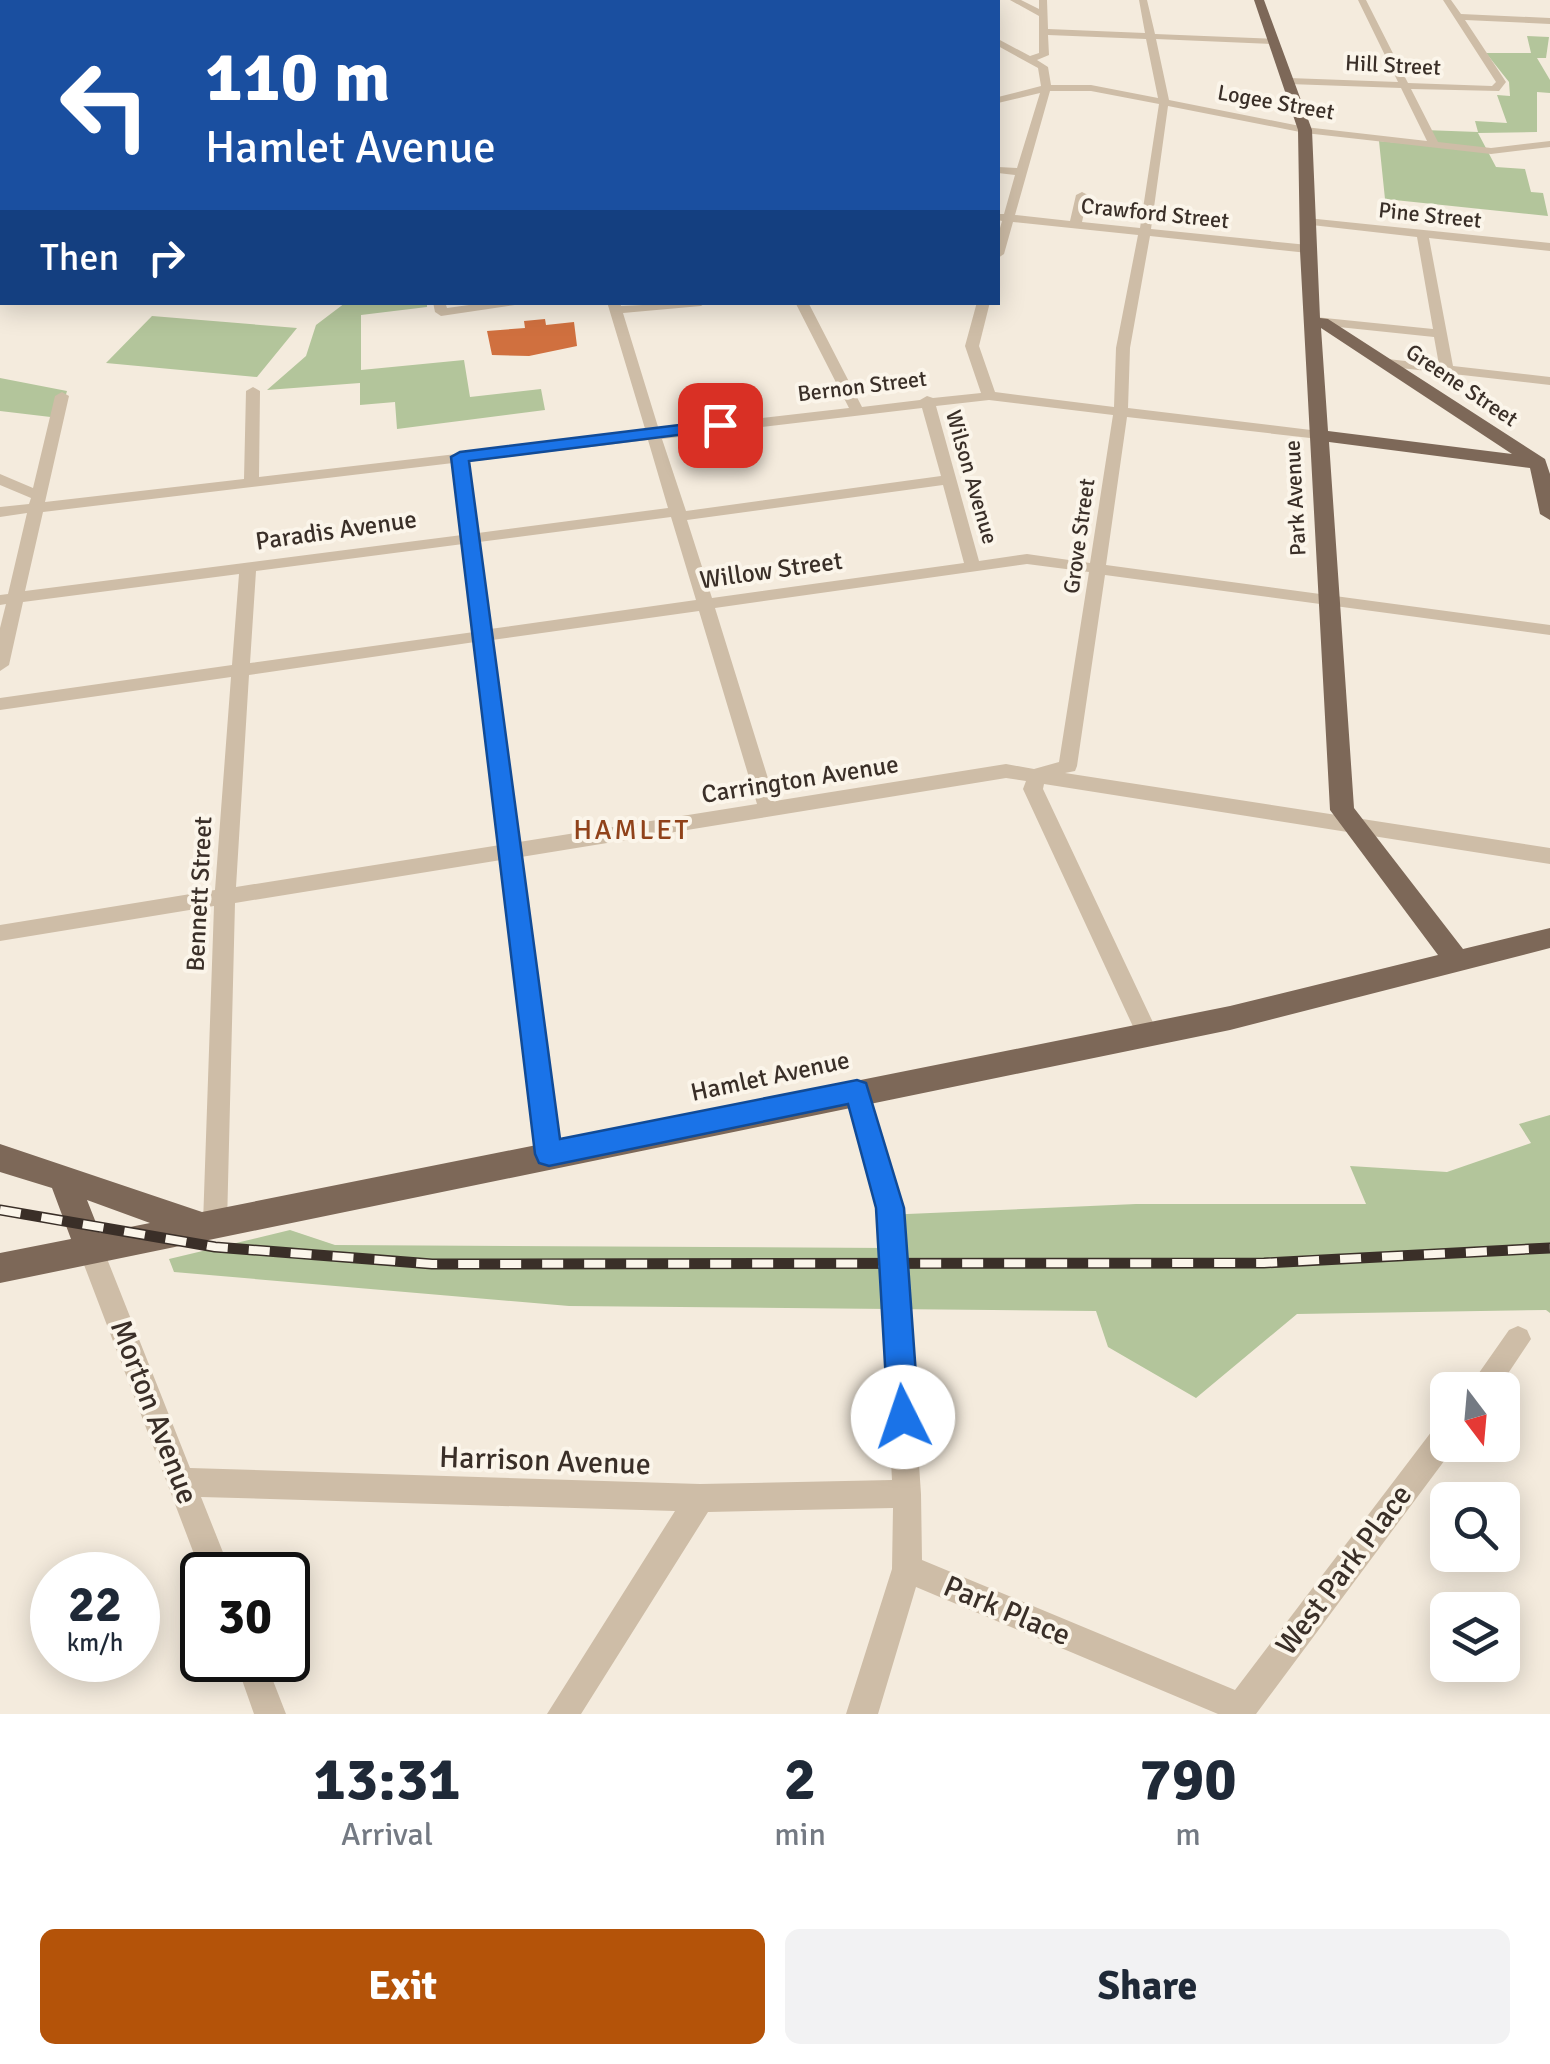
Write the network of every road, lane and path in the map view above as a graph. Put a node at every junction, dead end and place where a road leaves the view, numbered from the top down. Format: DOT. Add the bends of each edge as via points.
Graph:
graph roads {
  1 [pos="1014,0"];
  2 [pos="1044,0"];
  3 [pos="1143,0"];
  4 [pos="1259,0"];
  5 [pos="1362,0"];
  6 [pos="1447,0"];
  7 [pos="1520,10"];
  8 [pos="1044,15"];
  9 [pos="1458,17"];
  10 [pos="1528,20"];
  11 [pos="1550,21"];
  12 [pos="1044,32"];
  13 [pos="1150,35"];
  14 [pos="1274,41"];
  15 [pos="1000,43"];
  16 [pos="1030,59"];
  17 [pos="1289,81"];
  18 [pos="1406,86"];
  19 [pos="1046,88"];
  20 [pos="1000,100"];
  21 [pos="1164,102"];
  22 [pos="1305,130"];
  23 [pos="1434,144"];
  24 [pos="1550,144"];
  25 [pos="1000,170"];
  26 [pos="1024,172"];
  27 [pos="1082,196"];
  28 [pos="1003,218"];
  29 [pos="1307,222"];
  30 [pos="1075,225"];
  31 [pos="1146,232"];
  32 [pos="1422,234"];
  33 [pos="1550,247"];
  34 [pos="1308,249"];
  35 [pos="476,305"];
  36 [pos="803,305"];
  37 [pos="983,305"];
  38 [pos="614,306"];
  39 [pos="440,307"];
  40 [pos="1318,321"];
  41 [pos="1441,334"];
  42 [pos="1388,363"];
  43 [pos="1448,370"];
  44 [pos="1550,382"];
  45 [pos="253,391"];
  46 [pos="62,396"];
  47 [pos="989,396"];
  48 [pos="926,400"];
  49 [pos="856,409"];
  50 [pos="1120,412"];
  51 [pos="653,434"];
  52 [pos="1319,435"];
  53 [pos="460,457"];
  54 [pos="1544,463"];
  55 [pos="0,479"];
  56 [pos="948,480"];
  57 [pos="251,484"];
  58 [pos="38,502"];
  59 [pos="0,512"];
  60 [pos="680,513"];
  61 [pos="1550,514"];
  62 [pos="467,538"];
  63 [pos="248,567"];
  64 [pos="974,567"];
  65 [pos="1096,567"];
  66 [pos="1328,598"];
  67 [pos="7,599"];
  68 [pos="706,604"];
  69 [pos="1550,630"];
  70 [pos="481,636"];
  71 [pos="0,665"];
  72 [pos="240,670"];
  73 [pos="0,704"];
  74 [pos="1038,774"];
  75 [pos="768,809"];
  76 [pos="1356,826"];
  77 [pos="508,852"];
  78 [pos="1550,856"];
  79 [pos="225,895"];
  80 [pos="0,933"];
  81 [pos="1550,938"];
  82 [pos="1458,962"];
  83 [pos="1146,1034"];
  84 [pos="857,1091"];
  85 [pos="549,1154"];
  86 [pos="0,1158"];
  87 [pos="63,1178"];
  88 [pos="208,1226"];
  89 [pos="91,1249"];
  90 [pos="0,1268"];
  91 [pos="1518,1339"];
  92 [pos="1493,1372"];
  93 [pos="1430,1456"];
  94 [pos="181,1482"];
  95 [pos="908,1494"];
  96 [pos="700,1498"];
  97 [pos="208,1552"];
  98 [pos="907,1569"];
  99 [pos="258,1682"];
  100 [pos="1240,1711"];
  101 [pos="270,1714"];
  102 [pos="562,1714"];
  103 [pos="862,1714"];
  1 -- 8 [label="street"];
  2 -- 8 [label="street"];
  3 -- 13 [label="street, Grove Street"];
  4 -- 14 [label="main road, Park Avenue"];
  5 -- 18 [label="street"];
  6 -- 9 [label="street"];
  7 -- 10 [label="street"];
  8 -- 12 [label="street"];
  9 -- 10 [label="street"];
  9 -- 18 [label="street, Hill Street" via="1501,82 1495,89"];
  10 -- 11 [label="street"];
  12 -- 13 [label="street"];
  12 -- 16 [label="street" via="1044,55"];
  13 -- 14 [label="street"];
  13 -- 21 [label="street, Grove Street"];
  14 -- 17 [label="main road, Park Avenue"];
  15 -- 16 [label="street"];
  16 -- 19 [label="street" via="1043,67"];
  17 -- 18 [label="street, Hill Street"];
  17 -- 22 [label="main road, Park Avenue"];
  18 -- 23 [label="street"];
  19 -- 20 [label="street, Logee Street"];
  19 -- 21 [label="street, Logee Street" via="1091,88"];
  19 -- 26 [label="street"];
  21 -- 22 [label="street, Logee Street"];
  21 -- 31 [label="street, Grove Street"];
  22 -- 23 [label="street, Logee Street"];
  22 -- 29 [label="main road, Park Avenue"];
  23 -- 24 [label="street, Logee Street" via="1491,151"];
  25 -- 26 [label="street"];
  26 -- 28 [label="street"];
  27 -- 30 [label="street"];
  28 -- 30 [label="street, Crawford Street"];
  29 -- 32 [label="street, Pine Street"];
  29 -- 34 [label="main road, Park Avenue"];
  30 -- 31 [label="street, Crawford Street"];
  31 -- 34 [label="street, Crawford Street"];
  31 -- 50 [label="street, Grove Street" via="1123,348"];
  32 -- 33 [label="street, Pine Street"];
  32 -- 41 [label="street"];
  34 -- 40 [label="main road, Park Avenue"];
  35 -- 39 [label="street"];
  36 -- 49 [label="street"];
  37 -- 47 [label="street" via="972,346"];
  38 -- 51 [label="street"];
  40 -- 41 [label="street"];
  40 -- 42 [label="main road, Greene Street"];
  40 -- 52 [label="main road, Park Avenue"];
  41 -- 43 [label="street"];
  42 -- 43 [label="street"];
  42 -- 54 [label="main road, Greene Street"];
  43 -- 44 [label="street"];
  45 -- 57 [label="street"];
  46 -- 58 [label="street"];
  47 -- 48 [label="street, Bernon Street"];
  47 -- 50 [label="street, Bernon Street"];
  48 -- 49 [label="street, Bernon Street"];
  48 -- 56 [label="street, Wilson Avenue"];
  49 -- 51 [label="street, Bernon Street"];
  50 -- 52 [label="street, Bernon Street"];
  50 -- 65 [label="street, Grove Street"];
  51 -- 53 [label="street, Bernon Street"];
  51 -- 60 [label="street"];
  52 -- 54 [label="main road, Bernon Street"];
  52 -- 66 [label="main road, Park Avenue"];
  53 -- 57 [label="street, Bernon Street"];
  53 -- 62 [label="street"];
  54 -- 61 [label="main road"];
  55 -- 58 [label="street"];
  56 -- 60 [label="street, Paradis Avenue"];
  56 -- 64 [label="street, Wilson Avenue"];
  57 -- 58 [label="street, Bernon Street"];
  58 -- 59 [label="street, Bernon Street"];
  58 -- 67 [label="street"];
  60 -- 62 [label="street, Paradis Avenue"];
  60 -- 68 [label="street"];
  62 -- 63 [label="street, Paradis Avenue"];
  62 -- 70 [label="street"];
  63 -- 67 [label="street, Paradis Avenue"];
  63 -- 72 [label="street, Bennett Street"];
  64 -- 65 [label="street, Willow Street" via="1027,559"];
  64 -- 68 [label="street, Willow Street"];
  65 -- 66 [label="street, Willow Street"];
  65 -- 74 [label="street, Grove Street" via="1068,766"];
  66 -- 69 [label="street, Willow Street"];
  66 -- 76 [label="main road, Park Avenue" via="1342,810"];
  67 -- 71 [label="street"];
  68 -- 70 [label="street, Willow Street"];
  68 -- 75 [label="street"];
  70 -- 72 [label="street, Willow Street"];
  70 -- 77 [label="street"];
  72 -- 73 [label="street, Willow Street"];
  72 -- 79 [label="street, Bennett Street"];
  74 -- 75 [label="street, Carrington Avenue" via="1006,771"];
  74 -- 76 [label="street, Carrington Avenue"];
  74 -- 83 [label="street" via="1033,789"];
  75 -- 77 [label="street, Carrington Avenue"];
  76 -- 78 [label="street, Carrington Avenue"];
  76 -- 82 [label="main road, Park Avenue"];
  77 -- 79 [label="street, Carrington Avenue"];
  77 -- 85 [label="street"];
  79 -- 80 [label="street, Carrington Avenue"];
  79 -- 88 [label="street, Bennett Street"];
  81 -- 82 [label="main road, Hamlet Avenue"];
  82 -- 83 [label="main road, Hamlet Avenue"];
  83 -- 84 [label="main road, Hamlet Avenue"];
  84 -- 85 [label="main road, Hamlet Avenue"];
  84 -- 95 [label="street" via="890,1208"];
  85 -- 88 [label="main road, Hamlet Avenue"];
  86 -- 87 [label="main road"];
  87 -- 88 [label="main road"];
  87 -- 89 [label="main road"];
  88 -- 89 [label="main road, Hamlet Avenue"];
  89 -- 90 [label="main road, Hamlet Avenue"];
  89 -- 94 [label="street, Morton Avenue"];
  91 -- 92 [label="street"];
  93 -- 100 [label="street, West Park Place"];
  94 -- 96 [label="street, Harrison Avenue"];
  94 -- 97 [label="street, Morton Avenue"];
  95 -- 96 [label="street, Harrison Avenue"];
  95 -- 98 [label="street"];
  96 -- 102 [label="street"];
  98 -- 100 [label="street, Park Place"];
  98 -- 103 [label="street"];
  99 -- 101 [label="street"];
}
